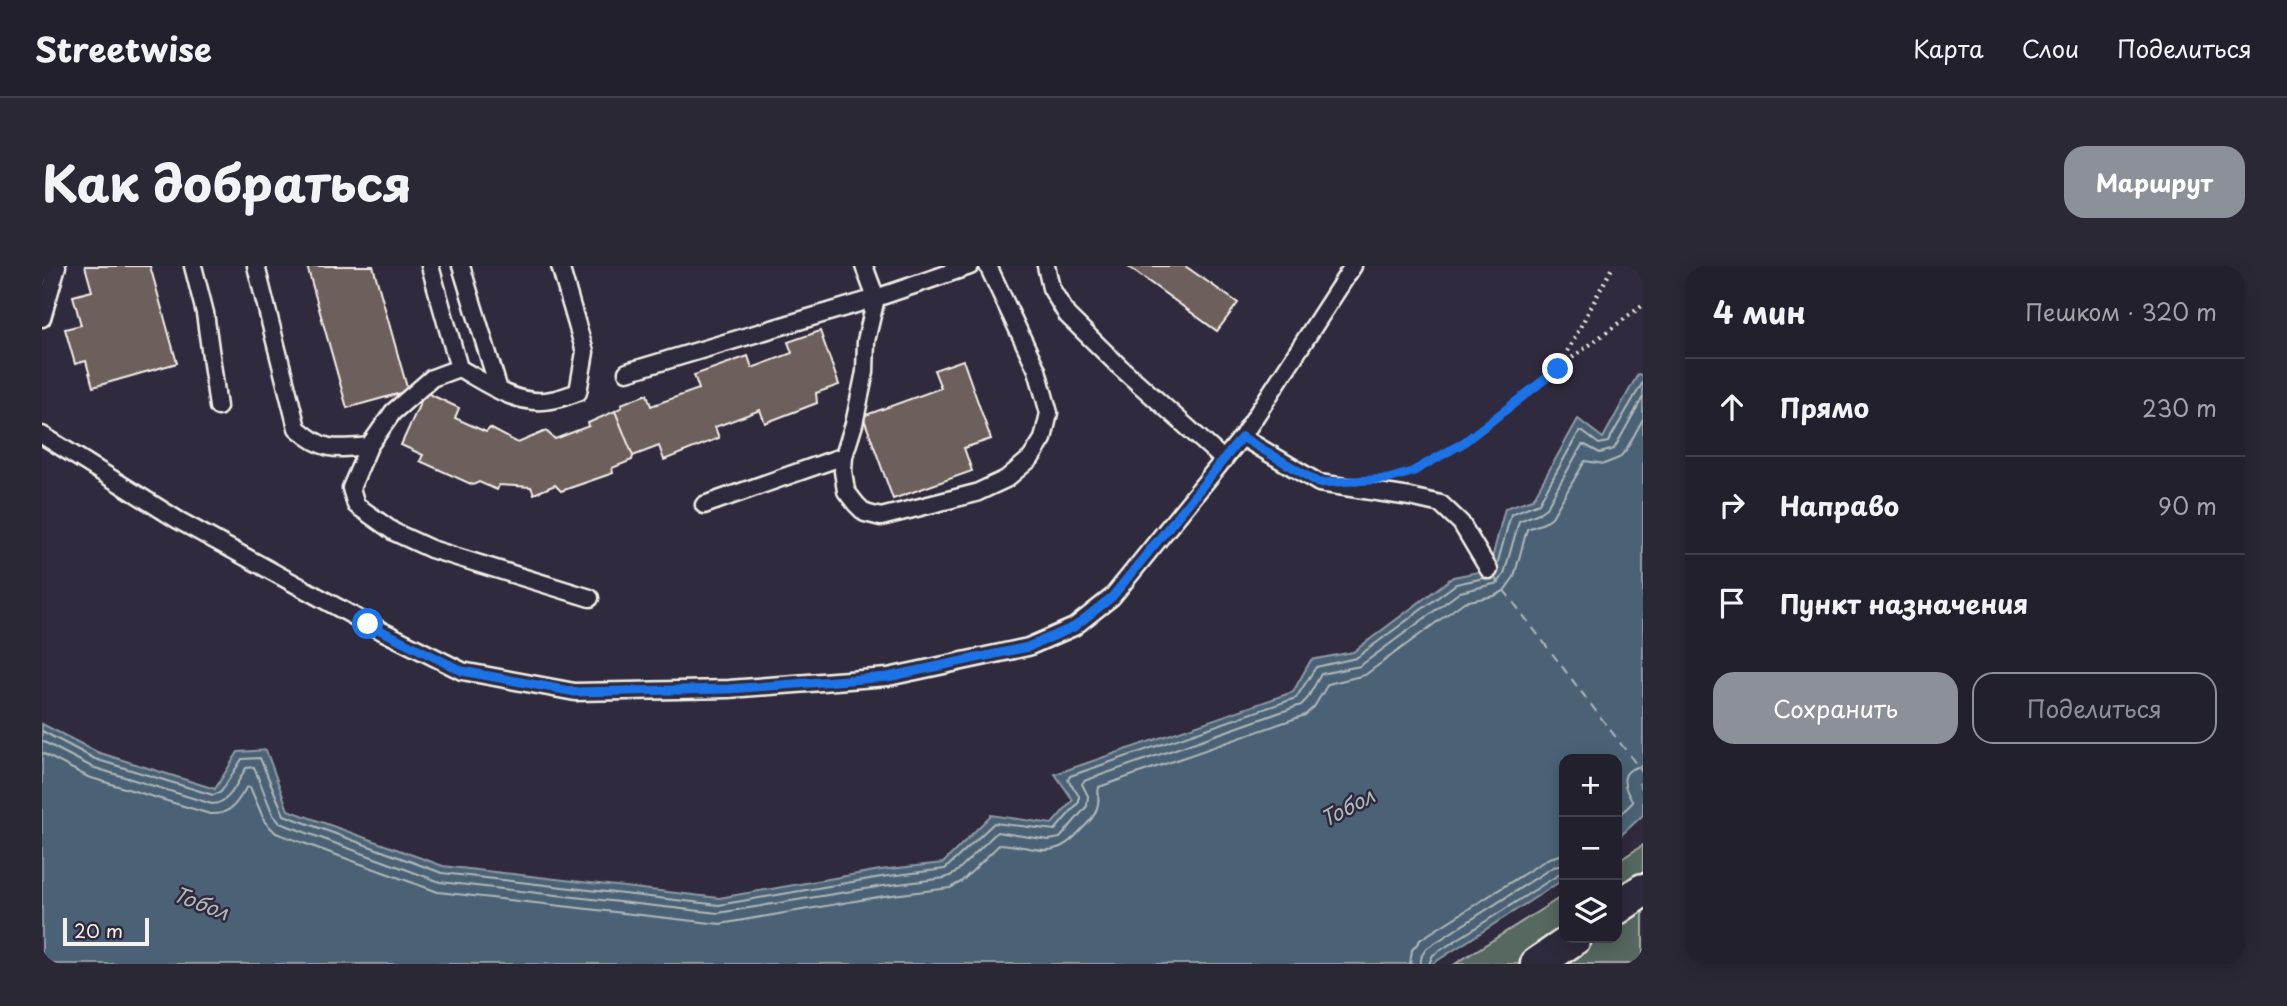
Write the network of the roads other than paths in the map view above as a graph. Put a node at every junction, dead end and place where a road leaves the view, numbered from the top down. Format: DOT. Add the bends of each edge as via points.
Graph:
graph roads {
  1 [pos="57,266"];
  2 [pos="193,266"];
  3 [pos="256,266"];
  4 [pos="430,266"];
  5 [pos="461,266"];
  6 [pos="560,266"];
  7 [pos="864,266"];
  8 [pos="970,266"];
  9 [pos="988,266"];
  10 [pos="1046,266"];
  11 [pos="1353,266"];
  12 [pos="876,298"];
  13 [pos="42,318"];
  14 [pos="459,368"];
  15 [pos="627,372"];
  16 [pos="499,390"];
  17 [pos="218,407"];
  18 [pos="42,435"];
  19 [pos="1242,437"];
  20 [pos="369,446"];
  21 [pos="844,456"];
  22 [pos="1224,460"];
  23 [pos="704,505"];
  24 [pos="1489,570"];
  25 [pos="590,598"];
  26 [pos="1643,890"];
  27 [pos="1622,905"];
  28 [pos="1568,943"];
  29 [pos="1537,964"];
  1 -- 13 [label="lane"];
  2 -- 17 [label="lane" via="205,313"];
  3 -- 20 [label="lane" via="298,428 330,449"];
  4 -- 14 [label="lane"];
  5 -- 16 [label="lane"];
  6 -- 16 [label="lane" via="585,352 578,392 549,401 524,400"];
  7 -- 12 [label="lane"];
  8 -- 12 [label="lane"];
  9 -- 21 [label="lane" via="1037,370 1049,413 1043,439 1031,458 1006,479 976,493 881,517 865,513 846,491"];
  10 -- 22 [label="lane" via="1051,289 1067,315"];
  11 -- 19 [label="lane"];
  12 -- 15 [label="lane"];
  12 -- 21 [label="lane" via="862,385"];
  14 -- 16 [label="lane"];
  14 -- 20 [label="lane" via="432,378 393,412"];
  18 -- 22 [label="lane" via="178,520 462,671 575,692 729,689 888,677 1028,647 1074,627 1112,597"];
  19 -- 22 [label="lane"];
  19 -- 24 [label="lane" via="1319,483 1441,504 1461,523"];
  20 -- 25 [label="lane" via="351,488 356,505 394,532 431,549"];
  21 -- 23 [label="lane"];
  26 -- 27 [label="street"];
  28 -- 29 [label="street"];
}
